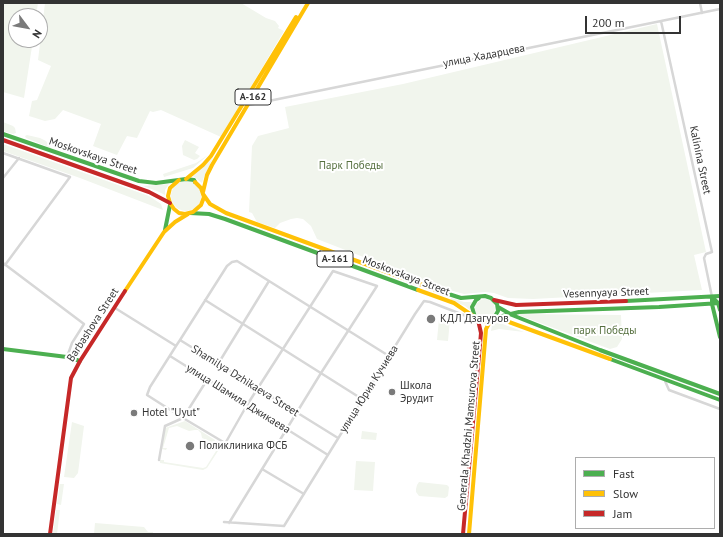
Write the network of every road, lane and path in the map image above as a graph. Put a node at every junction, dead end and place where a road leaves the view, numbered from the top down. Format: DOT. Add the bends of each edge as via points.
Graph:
graph roads {
  1 [pos="304,3"];
  2 [pos="308,3"];
  3 [pos="700,3"];
  4 [pos="303,9"];
  5 [pos="720,9"];
  6 [pos="702,13"];
  7 [pos="661,21"];
  8 [pos="248,105"];
  9 [pos="3,134"];
  10 [pos="3,140"];
  11 [pos="3,153"];
  12 [pos="19,158"];
  13 [pos="3,178"];
  14 [pos="186,179"];
  15 [pos="180,180"];
  16 [pos="203,193"];
  17 [pos="170,204"];
  18 [pos="189,214"];
  19 [pos="164,232"];
  20 [pos="4,264"];
  21 [pos="270,282"];
  22 [pos="720,296"];
  23 [pos="481,297"];
  24 [pos="712,297"];
  25 [pos="205,300"];
  26 [pos="494,300"];
  27 [pos="719,303"];
  28 [pos="712,304"];
  29 [pos="310,307"];
  30 [pos="498,307"];
  31 [pos="114,308"];
  32 [pos="720,310"];
  33 [pos="509,313"];
  34 [pos="477,319"];
  35 [pos="493,319"];
  36 [pos="243,324"];
  37 [pos="348,331"];
  38 [pos="720,337"];
  39 [pos="180,340"];
  40 [pos="176,346"];
  41 [pos="3,349"];
  42 [pos="283,349"];
  43 [pos="170,356"];
  44 [pos="389,356"];
  45 [pos="67,357"];
  46 [pos="80,361"];
  47 [pos="218,364"];
  48 [pos="321,373"];
  49 [pos="207,380"];
  50 [pos="665,380"];
  51 [pos="258,388"];
  52 [pos="720,394"];
  53 [pos="362,399"];
  54 [pos="720,400"];
  55 [pos="247,405"];
  56 [pos="720,409"];
  57 [pos="297,413"];
  58 [pos="183,418"];
  59 [pos="287,429"];
  60 [pos="338,438"];
  61 [pos="225,443"];
  62 [pos="222,449"];
  63 [pos="328,455"];
  64 [pos="159,460"];
  65 [pos="262,469"];
  66 [pos="304,494"];
  67 [pos="224,522"];
  68 [pos="229,523"];
  69 [pos="463,532"];
  70 [pos="469,532"];
  71 [pos="50,534"];
  1 -- 4 [label="main road, А-162"];
  2 -- 4 [label="main road, А-162"];
  3 -- 6 [label="street"];
  4 -- 8 [label="main road, А-162"];
  4 -- 14 [label="main road, А-162" via="212,156"];
  5 -- 6 [label="street, улица Хадарцева"];
  6 -- 7 [label="street, улица Хадарцева"];
  7 -- 8 [label="street, улица Хадарцева"];
  7 -- 24 [label="street, Kalinina Street" via="712,252 704,258"];
  8 -- 16 [label="main road, А-162" via="208,172"];
  9 -- 15 [label="main road, Moskovskaya Street" via="140,181 156,183"];
  10 -- 17 [label="main road, Moskovskaya Street / А-161" via="153,193"];
  11 -- 12 [label="street"];
  12 -- 13 [label="street"];
  12 -- 20 [label="street" via="70,177"];
  14 -- 15 [label="main road"];
  14 -- 16 [label="main road, А-161" via="196,182"];
  15 -- 17 [label="main road" via="173,184 169,191"];
  16 -- 18 [label="main road" via="201,205"];
  16 -- 23 [label="main road, Moskovskaya Street / А-161" via="210,204 226,213 456,297"];
  17 -- 18 [label="main road, А-161" via="176,211"];
  17 -- 19 [label="main road, Barbashova Street"];
  18 -- 19 [label="main road, Barbashova Street"];
  18 -- 34 [label="main road, Moskovskaya Street / А-161" via="216,216 346,263 454,303"];
  19 -- 31 [label="main road, Barbashova Street"];
  20 -- 45 [label="street" via="84,324"];
  21 -- 25 [label="street" via="235,261 227,266"];
  21 -- 29 [label="street"];
  21 -- 36 [label="street"];
  22 -- 24 [label="main road, Vesennyaya Street"];
  23 -- 26 [label="main road, Moskovskaya Street / А-161" via="488,296"];
  23 -- 34 [label="main road" via="472,307"];
  24 -- 26 [label="main road, Vesennyaya Street" via="516,305"];
  24 -- 27 [label="main road"];
  24 -- 28 [label="main road, Kalinina Street"];
  25 -- 36 [label="street"];
  25 -- 39 [label="street"];
  26 -- 30 [label="main road"];
  27 -- 28 [label="main road, Vesennyaya Street"];
  27 -- 32 [label="main road"];
  28 -- 33 [label="main road, Vesennyaya Street"];
  28 -- 38 [label="main road, Kalinina Street"];
  29 -- 37 [label="street"];
  29 -- 37 [label="street" via="333,271 377,286"];
  29 -- 42 [label="street"];
  30 -- 33 [label="main road"];
  30 -- 35 [label="main road"];
  31 -- 40 [label="street, Shamilya Dzhikaeva Street"];
  31 -- 46 [label="main road, Barbashova Street"];
  33 -- 35 [label="main road, Vesennyaya Street"];
  33 -- 52 [label="main road"];
  34 -- 35 [label="main road" via="487,322"];
  34 -- 44 [label="street, улица Юрия Кучиева" via="424,301"];
  34 -- 69 [label="main road, Generala Khadzhi Mamsurova Street" via="480,334"];
  35 -- 50 [label="main road" via="509,322"];
  35 -- 70 [label="main road, Generala Khadzhi Mamsurova Street" via="486,329"];
  36 -- 42 [label="street"];
  36 -- 47 [label="street"];
  37 -- 44 [label="street"];
  37 -- 48 [label="street"];
  39 -- 40 [label="street, Shamilya Dzhikaeva Street"];
  39 -- 47 [label="street, Shamilya Dzhikaeva Street"];
  40 -- 43 [label="street"];
  41 -- 45 [label="main road"];
  42 -- 48 [label="street"];
  42 -- 51 [label="street"];
  43 -- 49 [label="street, улица Шамиля Джикаева"];
  43 -- 58 [label="street" via="146,395"];
  44 -- 53 [label="street, улица Юрия Кучиева"];
  45 -- 46 [label="main road"];
  46 -- 71 [label="main road, Barbashova Street" via="71,378 69,389"];
  47 -- 51 [label="street, Shamilya Dzhikaeva Street"];
  48 -- 53 [label="street"];
  48 -- 57 [label="street"];
  49 -- 55 [label="street, улица Шамиля Джикаева"];
  49 -- 58 [label="street"];
  50 -- 54 [label="main road"];
  50 -- 56 [label="street" via="669,390"];
  51 -- 55 [label="street"];
  51 -- 57 [label="street, Shamilya Dzhikaeva Street"];
  53 -- 60 [label="street, улица Юрия Кучиева"];
  55 -- 59 [label="street, улица Шамиля Джикаева"];
  55 -- 61 [label="street"];
  57 -- 59 [label="street"];
  57 -- 60 [label="street, Shamilya Dzhikaeva Street"];
  58 -- 61 [label="street"];
  58 -- 64 [label="street" via="165,426"];
  59 -- 63 [label="street, улица Шамиля Джикаева"];
  59 -- 65 [label="street"];
  60 -- 63 [label="street, улица Юрия Кучиева"];
  61 -- 62 [label="street"];
  63 -- 66 [label="street, улица Юрия Кучиева"];
  65 -- 66 [label="street"];
  65 -- 68 [label="street"];
  66 -- 68 [label="street, улица Юрия Кучиева" via="284,526"];
  67 -- 68 [label="street"];
  69 -- 70 [label="main road"];
}
